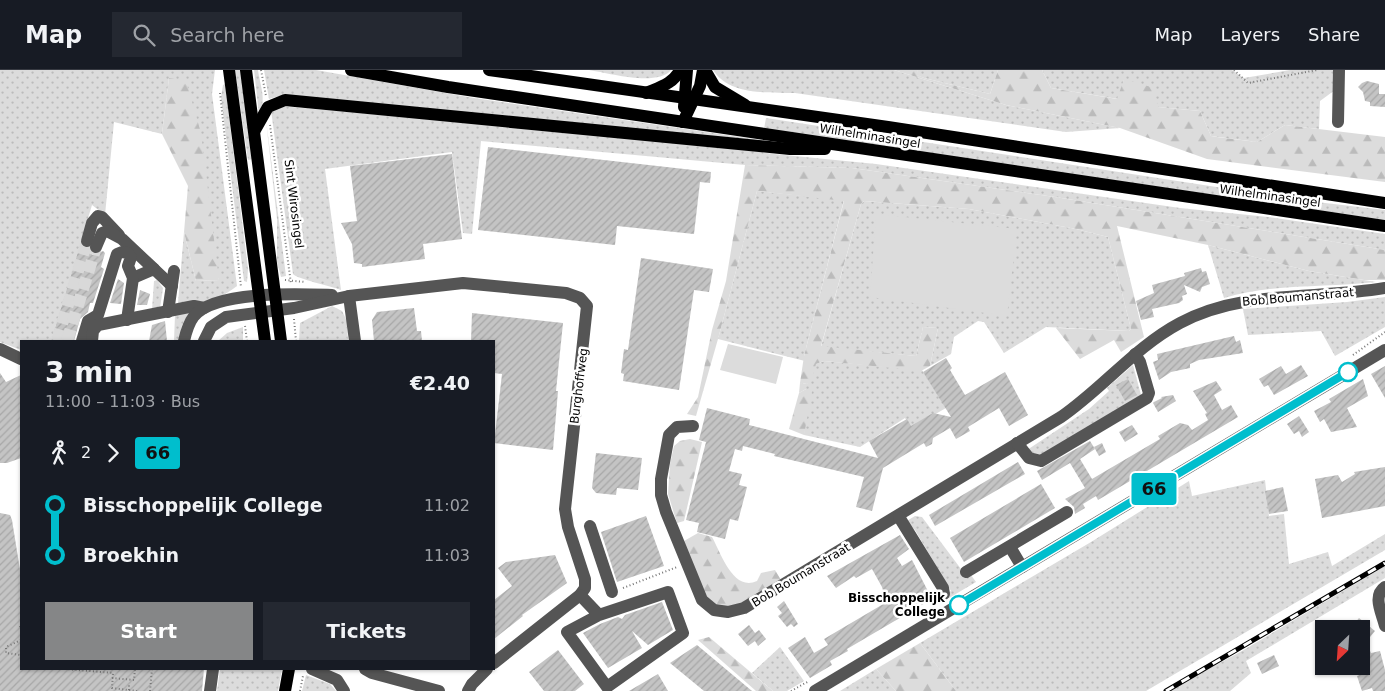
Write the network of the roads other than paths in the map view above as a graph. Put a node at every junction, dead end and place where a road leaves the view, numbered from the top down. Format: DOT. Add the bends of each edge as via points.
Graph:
graph roads {
  1 [pos="229,70"];
  2 [pos="246,70"];
  3 [pos="351,70"];
  4 [pos="489,70"];
  5 [pos="680,70"];
  6 [pos="687,70"];
  7 [pos="704,70"];
  8 [pos="1339,70"];
  9 [pos="645,93"];
  10 [pos="689,100"];
  11 [pos="751,109"];
  12 [pos="683,122"];
  13 [pos="1338,122"];
  14 [pos="255,130"];
  15 [pos="874,150"];
  16 [pos="1385,203"];
  17 [pos="1385,226"];
  18 [pos="91,244"];
  19 [pos="154,269"];
  20 [pos="174,271"];
  21 [pos="133,278"];
  22 [pos="172,286"];
  23 [pos="1385,288"];
  24 [pos="275,294"];
  25 [pos="260,295"];
  26 [pos="350,296"];
  27 [pos="204,308"];
  28 [pos="277,311"];
  29 [pos="168,312"];
  30 [pos="262,313"];
  31 [pos="127,320"];
  32 [pos="82,340"];
  33 [pos="92,340"];
  34 [pos="184,340"];
  35 [pos="204,340"];
  36 [pos="265,340"];
  37 [pos="281,340"];
  38 [pos="355,340"];
  39 [pos="0,349"];
  40 [pos="1383,350"];
  41 [pos="1135,354"];
  42 [pos="20,359"];
  43 [pos="693,426"];
  44 [pos="1017,443"];
  45 [pos="1067,512"];
  46 [pos="899,516"];
  47 [pos="574,543"];
  48 [pos="1010,547"];
  49 [pos="602,567"];
  50 [pos="1022,567"];
  51 [pos="583,571"];
  52 [pos="966,572"];
  53 [pos="1385,587"];
  54 [pos="612,592"];
  55 [pos="944,594"];
  56 [pos="580,596"];
  57 [pos="599,615"];
  58 [pos="1385,626"];
  59 [pos="495,663"];
  60 [pos="213,670"];
  61 [pos="290,670"];
  62 [pos="314,670"];
  63 [pos="367,670"];
  64 [pos="486,670"];
  65 [pos="399,686"];
  66 [pos="210,691"];
  67 [pos="286,691"];
  68 [pos="344,691"];
  69 [pos="440,691"];
  70 [pos="468,691"];
  71 [pos="815,691"];
  1 -- 25 [label="main road"];
  2 -- 14 [label="main road"];
  3 -- 12 [label="main road, Wilhelminasingel" via="448,88"];
  4 -- 9 [label="main road, Wilhelminasingel"];
  5 -- 9 [label="main road" via="667,85"];
  6 -- 10 [label="main road"];
  7 -- 10 [label="main road"];
  7 -- 11 [label="main road" via="715,87"];
  8 -- 13 [label="street"];
  9 -- 10 [label="main road, Wilhelminasingel"];
  10 -- 11 [label="main road, Wilhelminasingel"];
  10 -- 12 [label="main road"];
  11 -- 16 [label="main road, Wilhelminasingel"];
  12 -- 15 [label="main road, Wilhelminasingel"];
  14 -- 15 [label="main road" via="268,107 285,100 790,149"];
  14 -- 24 [label="main road"];
  15 -- 17 [label="main road, Wilhelminasingel"];
  18 -- 19 [label="street" via="92,223 98,216 102,217"];
  19 -- 21 [label="street"];
  19 -- 22 [label="street"];
  20 -- 22 [label="street"];
  21 -- 31 [label="street"];
  21 -- 32 [label="street" via="128,266 131,257 128,253 117,254 98,315 88,321"];
  22 -- 29 [label="street"];
  23 -- 41 [label="street, Bob Boumanstraat" via="1230,304 1181,323"];
  24 -- 25 [label="street, Burghoffweg"];
  24 -- 26 [label="street, Burghoffweg"];
  24 -- 28 [label="main road"];
  25 -- 27 [label="street, Burghoffweg"];
  25 -- 30 [label="main road"];
  26 -- 28 [label="street, Burghoffweg"];
  26 -- 38 [label="street"];
  26 -- 47 [label="street, Burghoffweg" via="478,283 566,293 580,298 588,306 565,510"];
  27 -- 29 [label="street, Burghoffweg" via="194,306"];
  27 -- 34 [label="street" via="194,316"];
  28 -- 30 [label="street, Burghoffweg"];
  28 -- 37 [label="main road"];
  29 -- 31 [label="street, Burghoffweg"];
  30 -- 35 [label="street, Burghoffweg" via="226,317 211,327"];
  30 -- 36 [label="main road"];
  31 -- 33 [label="street, Burghoffweg" via="98,326 93,331"];
  39 -- 42 [label="street"];
  40 -- 50 [label="street"];
  41 -- 44 [label="street, Bob Boumanstraat" via="1083,402"];
  41 -- 44 [label="street" via="1149,393 1147,398 1041,461 1029,458"];
  43 -- 46 [label="street, Bob Boumanstraat" via="677,427 669,435 661,496 702,600 714,610 728,612 744,608"];
  44 -- 46 [label="street, Bob Boumanstraat"];
  45 -- 48 [label="street"];
  46 -- 55 [label="street"];
  47 -- 49 [label="street" via="591,531"];
  47 -- 51 [label="street, Burghoffweg"];
  48 -- 50 [label="street"];
  48 -- 52 [label="street"];
  49 -- 51 [label="street"];
  49 -- 54 [label="street"];
  50 -- 71 [label="street"];
  51 -- 56 [label="street, Burghoffweg" via="584,588"];
  53 -- 58 [label="street" via="1380,590 1378,599"];
  56 -- 57 [label="street"];
  56 -- 59 [label="street"];
  57 -- 57 [label="street" via="668,592 684,633 607,687 567,632"];
  60 -- 66 [label="street"];
  61 -- 67 [label="main road"];
  62 -- 68 [label="street" via="337,680"];
  63 -- 65 [label="street"];
  64 -- 70 [label="street"];
  65 -- 69 [label="street"];
}
